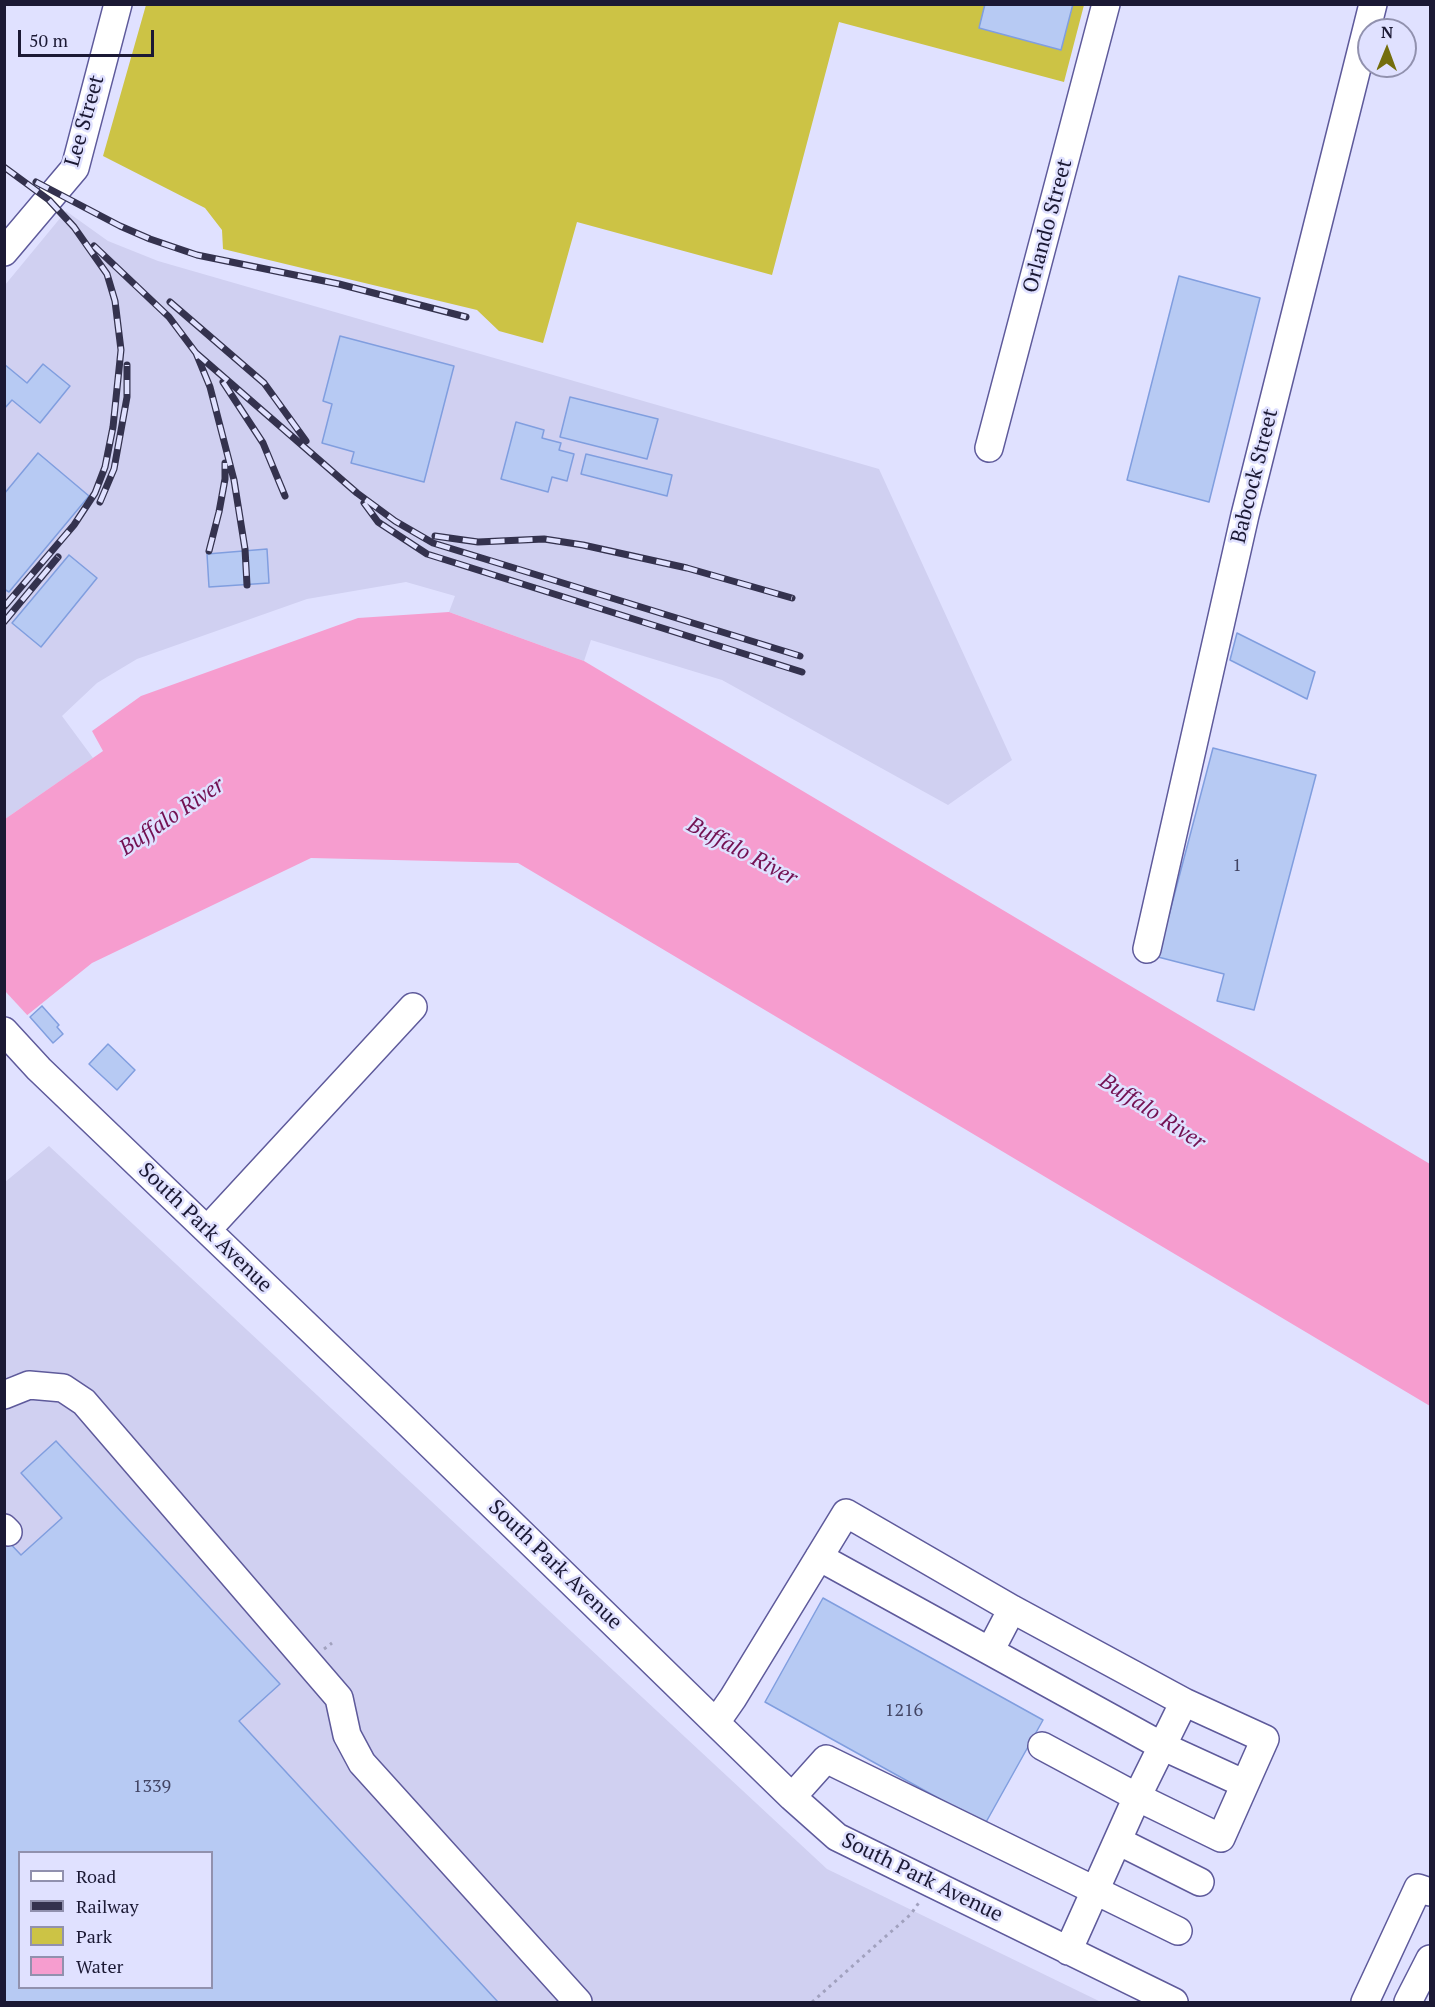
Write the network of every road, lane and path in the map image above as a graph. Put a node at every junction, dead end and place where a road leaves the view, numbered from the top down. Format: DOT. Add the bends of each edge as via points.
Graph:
graph roads {
  1 [pos="117,4"];
  2 [pos="1106,4"];
  3 [pos="1373,4"];
  4 [pos="4,252"];
  5 [pos="989,448"];
  6 [pos="1147,949"];
  7 [pos="413,1007"];
  8 [pos="4,1031"];
  9 [pos="207,1230"];
  10 [pos="4,1395"];
  11 [pos="819,1557"];
  12 [pos="1012,1609"];
  13 [pos="990,1651"];
  14 [pos="1184,1702"];
  15 [pos="717,1721"];
  16 [pos="1042,1746"];
  17 [pos="1162,1746"];
  18 [pos="1245,1784"];
  19 [pos="792,1797"];
  20 [pos="1137,1797"];
  21 [pos="1118,1841"];
  22 [pos="1200,1882"];
  23 [pos="932,1885"];
  24 [pos="1094,1890"];
  25 [pos="1431,1892"];
  26 [pos="1178,1931"];
  27 [pos="1068,1951"];
  28 [pos="1431,1959"];
  29 [pos="578,2002"];
  30 [pos="812,2002"];
  31 [pos="1174,2002"];
  32 [pos="1365,2002"];
  33 [pos="1408,2002"];
  1 -- 4 [label="street, Lee Street" via="75,168"];
  2 -- 5 [label="street, Orlando Street"];
  3 -- 6 [label="street, Babcock Street" via="1245,515"];
  7 -- 9 [label="street"];
  8 -- 9 [label="street, South Park Avenue"];
  9 -- 15 [label="street, South Park Avenue"];
  10 -- 29 [label="street" via="29,1384 63,1388 84,1402 339,1698 347,1735 362,1763"];
  11 -- 12 [label="street" via="846,1513"];
  11 -- 13 [label="street"];
  11 -- 15 [label="street"];
  12 -- 13 [label="street"];
  12 -- 14 [label="street"];
  13 -- 17 [label="street"];
  14 -- 17 [label="street"];
  14 -- 18 [label="street" via="1265,1739"];
  15 -- 19 [label="street, South Park Avenue"];
  16 -- 20 [label="street"];
  17 -- 18 [label="street"];
  17 -- 20 [label="street"];
  18 -- 20 [label="street" via="1221,1838"];
  19 -- 23 [label="street, South Park Avenue" via="842,1841"];
  19 -- 24 [label="street" via="826,1759"];
  20 -- 21 [label="street"];
  21 -- 22 [label="street"];
  21 -- 24 [label="street"];
  23 -- 27 [label="street, South Park Avenue"];
  23 -- 30 [label="path" via="911,1914"];
  24 -- 26 [label="street"];
  24 -- 27 [label="street"];
  25 -- 32 [label="street" via="1418,1888"];
  27 -- 31 [label="street, South Park Avenue"];
  28 -- 33 [label="street"];
}
